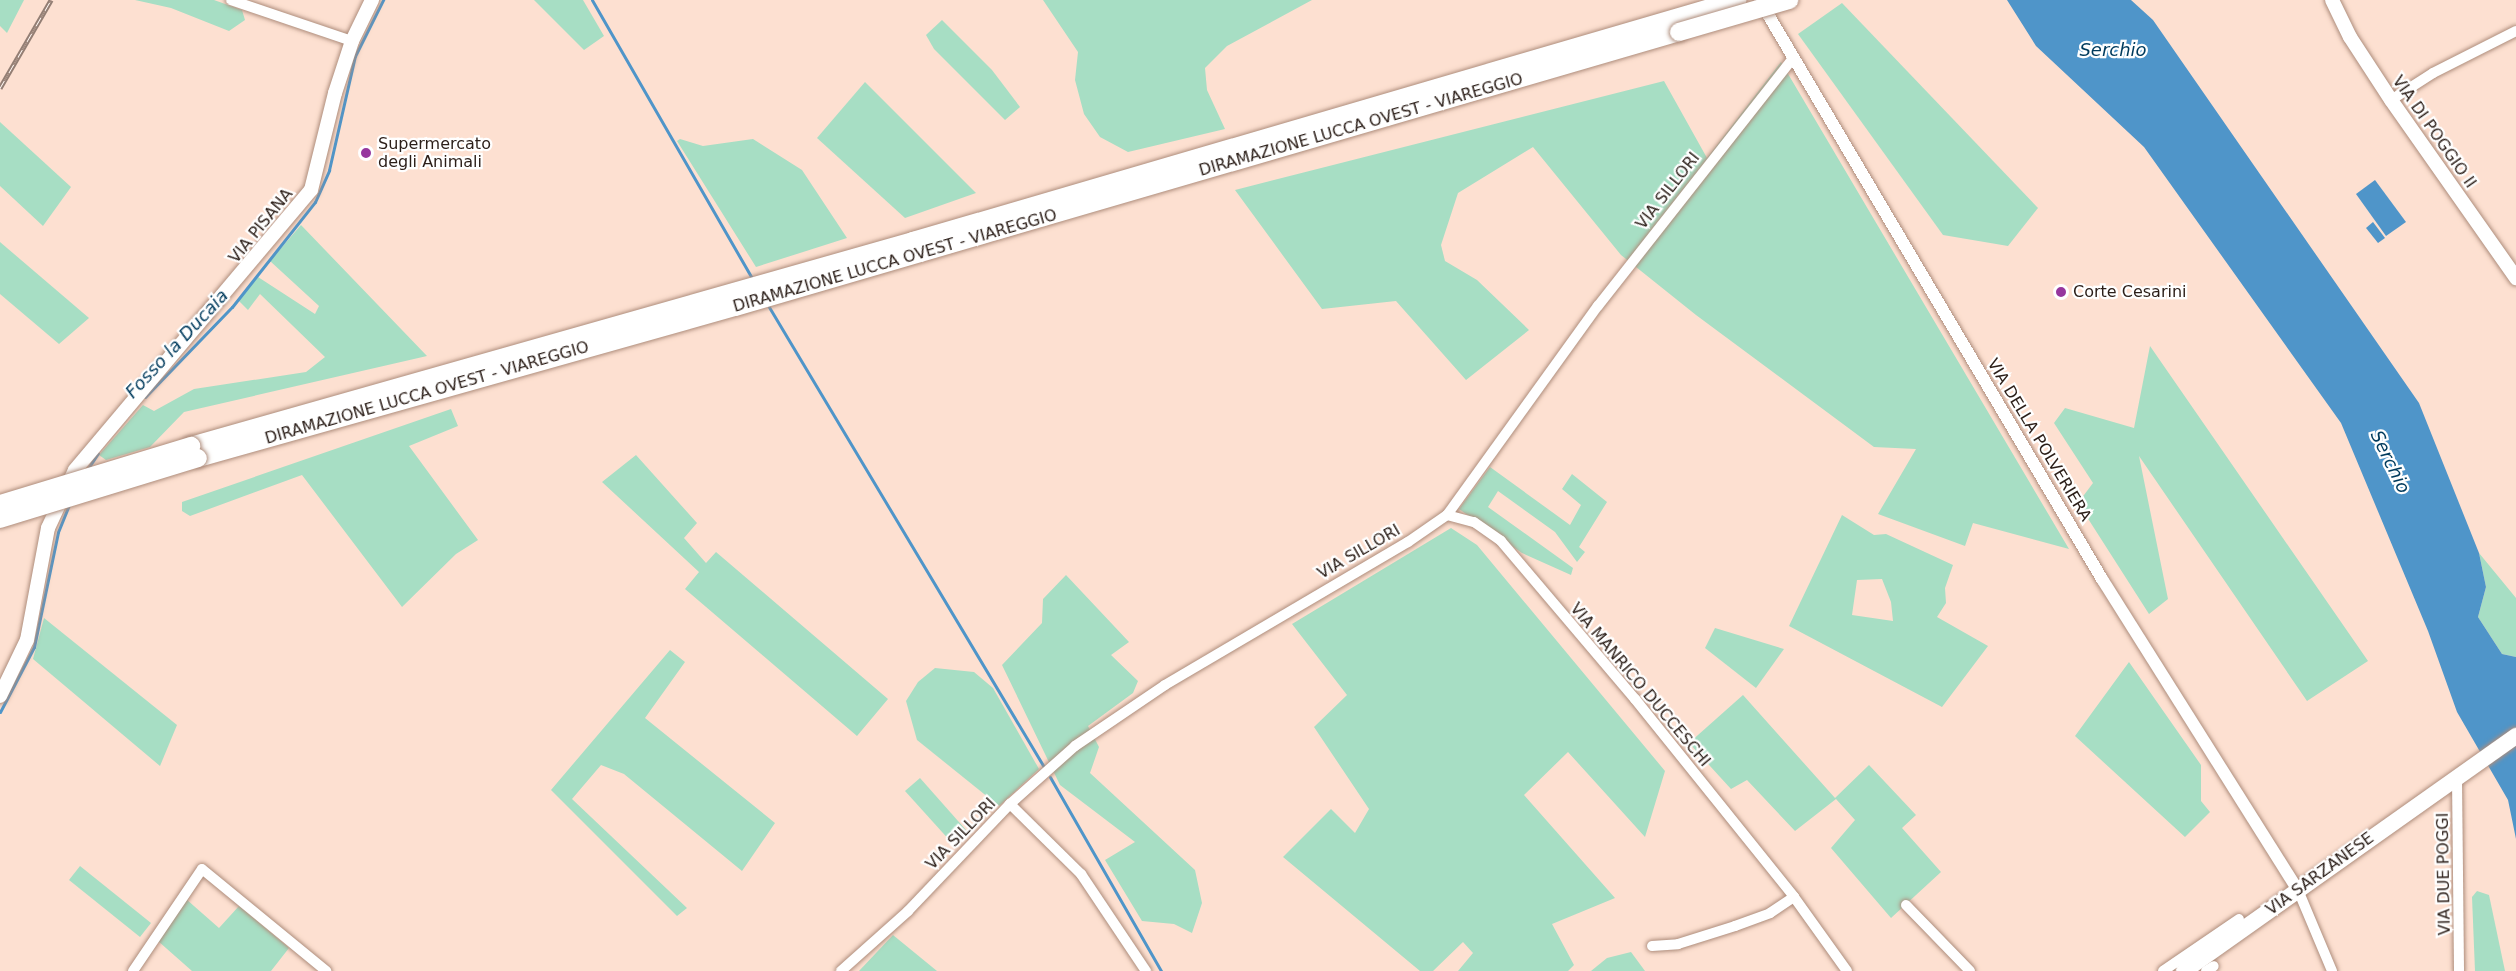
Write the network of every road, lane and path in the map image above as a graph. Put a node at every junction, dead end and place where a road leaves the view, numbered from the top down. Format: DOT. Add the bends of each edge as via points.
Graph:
graph roads {
  1 [pos="231,0"];
  2 [pos="372,0"];
  3 [pos="1737,0"];
  4 [pos="1760,0"];
  5 [pos="1789,0"];
  6 [pos="2332,0"];
  7 [pos="1676,25"];
  8 [pos="2516,32"];
  9 [pos="352,41"];
  10 [pos="1793,58"];
  11 [pos="2391,100"];
  12 [pos="2516,279"];
  13 [pos="195,452"];
  14 [pos="0,504"];
  15 [pos="1447,514"];
  16 [pos="0,519"];
  17 [pos="0,696"];
  18 [pos="2516,736"];
  19 [pos="2457,777"];
  20 [pos="1010,804"];
  21 [pos="2298,890"];
  22 [pos="1794,897"];
  23 [pos="1906,905"];
  24 [pos="2239,919"];
  25 [pos="1652,946"];
  26 [pos="133,971"];
  27 [pos="326,971"];
  28 [pos="841,971"];
  29 [pos="1146,971"];
  30 [pos="1847,971"];
  31 [pos="1970,971"];
  32 [pos="2163,971"];
  33 [pos="2184,971"];
  34 [pos="2332,971"];
  35 [pos="2459,971"];
  1 -- 9 [label="street"];
  2 -- 9 [label="main road, VIA PISANA"];
  3 -- 7 [label="highway, DIRAMAZIONE LUCCA OVEST - VIAREGGIO"];
  4 -- 10 [label="street, VIA DELLA POLVERIERA"];
  5 -- 7 [label="highway, DIRAMAZIONE LUCCA OVEST - VIAREGGIO, bridge"];
  6 -- 11 [label="main road, VIA DI POGGIO II" via="2350,37"];
  7 -- 13 [label="highway, DIRAMAZIONE LUCCA OVEST - VIAREGGIO" via="735,307"];
  8 -- 11 [label="street" via="2433,73"];
  9 -- 17 [label="main road, VIA PISANA" via="311,190 203,323 88,450 75,470 48,528 27,640"];
  10 -- 15 [label="street, VIA SILLORI" via="1598,306"];
  10 -- 21 [label="street, VIA DELLA POLVERIERA" via="2102,579"];
  11 -- 12 [label="main road, VIA DI POGGIO II"];
  13 -- 14 [label="highway, DIRAMAZIONE LUCCA OVEST - VIAREGGIO, bridge"];
  13 -- 16 [label="highway, DIRAMAZIONE LUCCA OVEST - VIAREGGIO, bridge"];
  15 -- 20 [label="street, VIA SILLORI" via="1408,542 1165,685 1075,746"];
  15 -- 22 [label="street, VIA MANRICO DUCCESCHI" via="1474,522 1501,541"];
  18 -- 19 [label="main road, VIA SARZANESE"];
  19 -- 21 [label="main road, VIA SARZANESE"];
  19 -- 35 [label="street, VIA DUE POGGI"];
  20 -- 28 [label="street, VIA SILLORI" via="908,910"];
  20 -- 29 [label="street" via="1081,874"];
  21 -- 33 [label="main road, VIA SARZANESE"];
  21 -- 34 [label="street"];
  22 -- 25 [label="street" via="1770,913 1735,926 1678,944"];
  22 -- 30 [label="street, VIA MANRICO DUCCESCHI"];
  23 -- 31 [label="street"];
  24 -- 32 [label="street"];
  26 -- 27 [label="street" via="202,869"];
}
